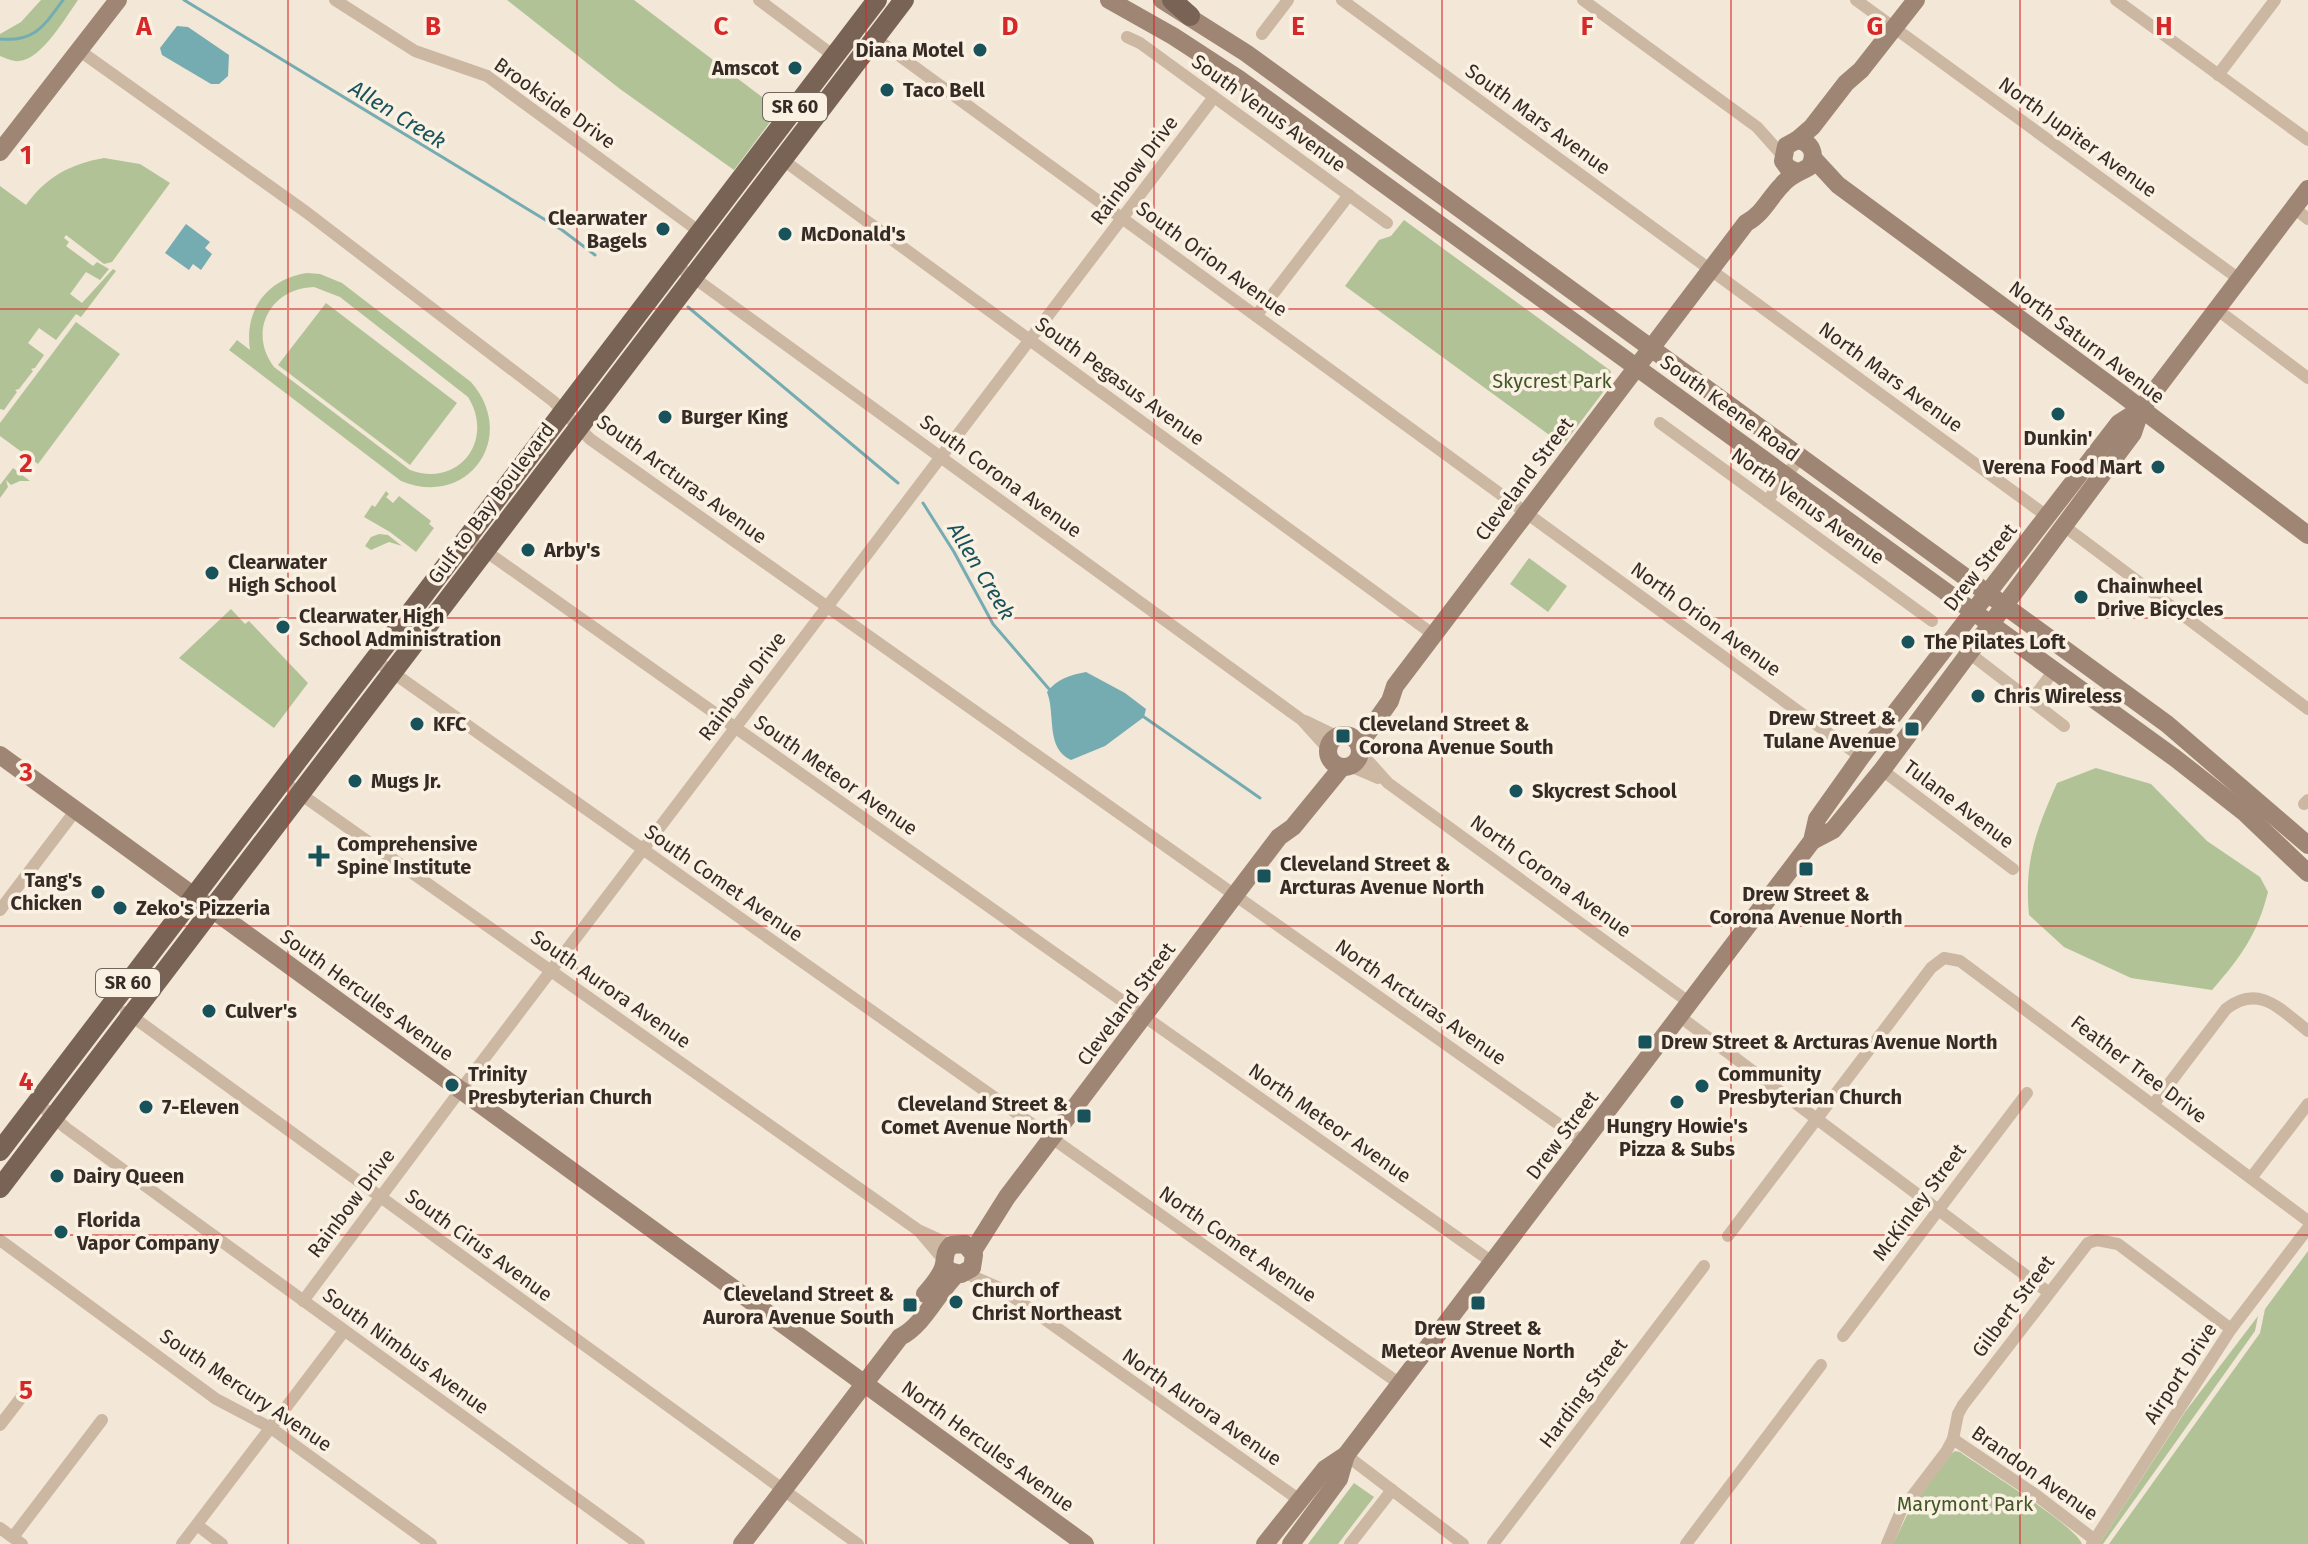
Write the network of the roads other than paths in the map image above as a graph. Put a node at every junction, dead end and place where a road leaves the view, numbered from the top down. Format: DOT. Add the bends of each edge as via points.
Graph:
graph roads {
  1 [pos="118,0"];
  2 [pos="335,0"];
  3 [pos="759,0"];
  4 [pos="877,0"];
  5 [pos="904,0"];
  6 [pos="1109,0"];
  7 [pos="1162,0"];
  8 [pos="1172,0"];
  9 [pos="1288,0"];
  10 [pos="1342,0"];
  11 [pos="1583,0"];
  12 [pos="1856,0"];
  13 [pos="1916,0"];
  14 [pos="2116,0"];
  15 [pos="2275,0"];
  16 [pos="1190,16"];
  17 [pos="1895,28"];
  18 [pos="1262,34"];
  19 [pos="1127,37"];
  20 [pos="875,38"];
  21 [pos="80,51"];
  22 [pos="834,56"];
  23 [pos="2218,75"];
  24 [pos="1214,97"];
  25 [pos="2308,140"];
  26 [pos="0,152"];
  27 [pos="1797,156"];
  28 [pos="783,160"];
  29 [pos="2308,189"];
  30 [pos="1349,195"];
  31 [pos="2301,213"];
  32 [pos="1122,218"];
  33 [pos="1387,223"];
  34 [pos="700,232"];
  35 [pos="675,264"];
  36 [pos="1503,270"];
  37 [pos="1710,270"];
  38 [pos="693,277"];
  39 [pos="2239,279"];
  40 [pos="2215,308"];
  41 [pos="1256,316"];
  42 [pos="1031,340"];
  43 [pos="1651,348"];
  44 [pos="1636,367"];
  45 [pos="2308,378"];
  46 [pos="2141,409"];
  47 [pos="563,412"];
  48 [pos="1660,423"];
  49 [pos="579,428"];
  50 [pos="1775,438"];
  51 [pos="1801,456"];
  52 [pos="941,457"];
  53 [pos="1786,476"];
  54 [pos="2069,489"];
  55 [pos="1767,501"];
  56 [pos="1828,507"];
  57 [pos="1526,513"];
  58 [pos="2056,521"];
  59 [pos="2308,535"];
  60 [pos="467,538"];
  61 [pos="485,551"];
  62 [pos="434,583"];
  63 [pos="450,597"];
  64 [pos="827,607"];
  65 [pos="1990,608"];
  66 [pos="1932,621"];
  67 [pos="1957,631"];
  68 [pos="1434,635"];
  69 [pos="1969,653"];
  70 [pos="375,660"];
  71 [pos="2055,669"];
  72 [pos="392,673"];
  73 [pos="2031,701"];
  74 [pos="2308,709"];
  75 [pos="2064,726"];
  76 [pos="735,729"];
  77 [pos="1344,751"];
  78 [pos="0,755"];
  79 [pos="1861,757"];
  80 [pos="1882,770"];
  81 [pos="282,781"];
  82 [pos="300,794"];
  83 [pos="76,810"];
  84 [pos="1812,841"];
  85 [pos="2308,845"];
  86 [pos="643,850"];
  87 [pos="2013,869"];
  88 [pos="2308,873"];
  89 [pos="1235,895"];
  90 [pos="194,896"];
  91 [pos="212,909"];
  92 [pos="0,910"];
  93 [pos="550,971"];
  94 [pos="113,1003"];
  95 [pos="1685,1010"];
  96 [pos="131,1016"];
  97 [pos="1145,1016"];
  98 [pos="2308,1031"];
  99 [pos="460,1090"];
  100 [pos="2027,1093"];
  101 [pos="37,1102"];
  102 [pos="2308,1104"];
  103 [pos="2153,1105"];
  104 [pos="54,1117"];
  105 [pos="1815,1119"];
  106 [pos="1052,1138"];
  107 [pos="1584,1142"];
  108 [pos="0,1151"];
  109 [pos="2251,1178"];
  110 [pos="0,1188"];
  111 [pos="380,1198"];
  112 [pos="1937,1209"];
  113 [pos="2308,1221"];
  114 [pos="2308,1228"];
  115 [pos="1728,1236"];
  116 [pos="0,1240"];
  117 [pos="958,1259"];
  118 [pos="1492,1262"];
  119 [pos="1704,1266"];
  120 [pos="2048,1292"];
  121 [pos="303,1301"];
  122 [pos="2231,1329"];
  123 [pos="344,1331"];
  124 [pos="1843,1336"];
  125 [pos="1821,1365"];
  126 [pos="864,1383"];
  127 [pos="1400,1384"];
  128 [pos="27,1390"];
  129 [pos="102,1420"];
  130 [pos="0,1425"];
  131 [pos="271,1428"];
  132 [pos="1953,1439"];
  133 [pos="1346,1455"];
  134 [pos="783,1490"];
  135 [pos="1392,1490"];
  136 [pos="1301,1501"];
  137 [pos="197,1525"];
  138 [pos="0,1528"];
  139 [pos="17,1541"];
  140 [pos="2093,1542"];
  141 [pos="182,1544"];
  142 [pos="222,1544"];
  143 [pos="431,1544"];
  144 [pos="639,1544"];
  145 [pos="742,1544"];
  146 [pos="858,1544"];
  147 [pos="1085,1544"];
  148 [pos="1265,1544"];
  149 [pos="1291,1544"];
  150 [pos="1350,1544"];
  151 [pos="1463,1544"];
  152 [pos="1493,1544"];
  153 [pos="1686,1544"];
  154 [pos="1887,1544"];
  1 -- 21 [label="main road"];
  2 -- 34 [label="street, Brookside Drive" via="415,51 487,76"];
  3 -- 22 [label="street"];
  4 -- 22 [label="main road, Gulf to Bay Boulevard / SR 60"];
  5 -- 20 [label="main road, Gulf to Bay Boulevard / SR 60"];
  6 -- 36 [label="main road, South Keene Road" via="1239,79"];
  7 -- 16 [label="main road, South Keene Road"];
  8 -- 16 [label="main road"];
  9 -- 18 [label="street"];
  10 -- 37 [label="street, South Mars Avenue"];
  11 -- 27 [label="street"];
  12 -- 17 [label="street, North Jupiter Avenue"];
  13 -- 17 [label="main road, Cleveland Street"];
  14 -- 23 [label="street"];
  15 -- 23 [label="street"];
  16 -- 43 [label="main road, South Keene Road"];
  17 -- 27 [label="main road, Cleveland Street" via="1821,133"];
  17 -- 39 [label="street, North Jupiter Avenue"];
  19 -- 24 [label="street, South Venus Avenue"];
  20 -- 28 [label="main road, Gulf to Bay Boulevard / SR 60"];
  20 -- 32 [label="street, South Orion Avenue"];
  21 -- 26 [label="main road"];
  21 -- 47 [label="street, South Arcturas Avenue" via="306,212"];
  22 -- 34 [label="main road, Gulf to Bay Boulevard / SR 60"];
  23 -- 25 [label="street"];
  24 -- 30 [label="street, South Venus Avenue"];
  24 -- 32 [label="street, Rainbow Drive"];
  27 -- 37 [label="main road, Cleveland Street" via="1748,210 1746,223"];
  27 -- 46 [label="main road, North Saturn Avenue"];
  28 -- 38 [label="main road, Gulf to Bay Boulevard / SR 60"];
  28 -- 42 [label="street, South Pegasus Avenue"];
  29 -- 31 [label="main road, Drew Street"];
  30 -- 33 [label="street, South Venus Avenue"];
  30 -- 41 [label="street"];
  31 -- 39 [label="main road, Drew Street"];
  32 -- 41 [label="street, South Orion Avenue"];
  32 -- 42 [label="street, Rainbow Drive"];
  34 -- 35 [label="main road, Gulf to Bay Boulevard / SR 60"];
  35 -- 38 [label="street, South Corona Avenue"];
  35 -- 47 [label="main road, Gulf to Bay Boulevard / SR 60"];
  36 -- 43 [label="main road" via="1550,291 1617,341"];
  36 -- 44 [label="main road, South Keene Road"];
  37 -- 43 [label="main road, Cleveland Street"];
  37 -- 58 [label="street, North Mars Avenue"];
  38 -- 49 [label="main road, Gulf to Bay Boulevard / SR 60"];
  38 -- 52 [label="street, South Corona Avenue"];
  39 -- 40 [label="main road, Drew Street"];
  40 -- 45 [label="street"];
  40 -- 46 [label="main road, Drew Street"];
  41 -- 57 [label="street, South Orion Avenue"];
  42 -- 52 [label="street, Rainbow Drive"];
  42 -- 68 [label="street, South Pegasus Avenue"];
  43 -- 44 [label="main road, Cleveland Street"];
  43 -- 50 [label="main road, South Keene Road"];
  44 -- 50 [label="main road" via="1669,373 1731,419"];
  44 -- 53 [label="main road, South Keene Road"];
  44 -- 57 [label="main road, Cleveland Street"];
  46 -- 54 [label="main road, Drew Street" via="2119,423"];
  46 -- 58 [label="main road, Drew Street" via="2133,433"];
  46 -- 59 [label="main road, North Saturn Avenue"];
  47 -- 49 [label="street, South Arcturas Avenue"];
  47 -- 60 [label="main road, Gulf to Bay Boulevard / SR 60"];
  48 -- 55 [label="street, North Venus Avenue"];
  49 -- 61 [label="main road, Gulf to Bay Boulevard / SR 60"];
  49 -- 64 [label="street, South Arcturas Avenue"];
  50 -- 51 [label="main road, South Keene Road"];
  51 -- 53 [label="street"];
  51 -- 65 [label="main road, South Keene Road"];
  52 -- 64 [label="street, Rainbow Drive"];
  52 -- 77 [label="street, South Corona Avenue"];
  53 -- 55 [label="street"];
  53 -- 56 [label="main road, South Keene Road"];
  54 -- 58 [label="main road, Drew Street"];
  54 -- 65 [label="main road" via="2054,521"];
  55 -- 66 [label="street, North Venus Avenue"];
  56 -- 65 [label="main road, South Keene Road"];
  56 -- 67 [label="main road" via="1872,548 1949,605"];
  57 -- 68 [label="main road, Cleveland Street"];
  57 -- 79 [label="street, North Orion Avenue"];
  58 -- 65 [label="main road, Drew Street"];
  58 -- 65 [label="main road, Drew Street" via="2020,585"];
  58 -- 74 [label="street, North Mars Avenue"];
  60 -- 61 [label="street, South Meteor Avenue"];
  60 -- 62 [label="main road, Gulf to Bay Boulevard / SR 60"];
  61 -- 63 [label="main road, Gulf to Bay Boulevard / SR 60"];
  61 -- 76 [label="street, South Meteor Avenue"];
  62 -- 63 [label="street"];
  62 -- 70 [label="main road, Gulf to Bay Boulevard / SR 60"];
  63 -- 72 [label="main road, Gulf to Bay Boulevard / SR 60"];
  64 -- 76 [label="street, Rainbow Drive"];
  64 -- 89 [label="street, South Arcturas Avenue"];
  65 -- 67 [label="main road, Drew Street"];
  65 -- 69 [label="main road, Drew Street"];
  65 -- 71 [label="main road, South Keene Road"];
  65 -- 80 [label="main road" via="1899,731"];
  65 -- 85 [label="main road, South Keene Road" via="2146,708"];
  67 -- 79 [label="main road, Drew Street"];
  68 -- 77 [label="main road, Cleveland Street" via="1395,686 1390,701"];
  69 -- 73 [label="street"];
  69 -- 80 [label="main road, Drew Street"];
  70 -- 72 [label="street, South Comet Avenue"];
  70 -- 81 [label="main road, Gulf to Bay Boulevard / SR 60"];
  71 -- 73 [label="street"];
  71 -- 88 [label="main road, South Keene Road" via="2245,813"];
  72 -- 82 [label="main road, Gulf to Bay Boulevard / SR 60"];
  72 -- 86 [label="street, South Comet Avenue"];
  73 -- 75 [label="street"];
  76 -- 86 [label="street, Rainbow Drive"];
  76 -- 97 [label="street, South Meteor Avenue"];
  77 -- 89 [label="main road, Cleveland Street" via="1284,821 1279,837"];
  77 -- 95 [label="street, North Corona Avenue"];
  78 -- 83 [label="main road, South Hercules Avenue"];
  79 -- 84 [label="main road, Drew Street" via="1817,819"];
  80 -- 84 [label="main road, Drew Street" via="1833,830"];
  80 -- 87 [label="street, Tulane Avenue"];
  81 -- 82 [label="street, South Aurora Avenue"];
  81 -- 90 [label="main road, Gulf to Bay Boulevard / SR 60"];
  82 -- 91 [label="main road, Gulf to Bay Boulevard / SR 60"];
  82 -- 93 [label="street, South Aurora Avenue"];
  83 -- 90 [label="main road, South Hercules Avenue"];
  83 -- 92 [label="street"];
  84 -- 95 [label="main road, Drew Street"];
  86 -- 93 [label="street, Rainbow Drive"];
  86 -- 106 [label="street, South Comet Avenue"];
  89 -- 97 [label="main road, Cleveland Street"];
  89 -- 107 [label="street, North Arcturas Avenue"];
  90 -- 91 [label="main road, South Hercules Avenue"];
  90 -- 94 [label="main road, Gulf to Bay Boulevard / SR 60"];
  91 -- 96 [label="main road, Gulf to Bay Boulevard / SR 60"];
  91 -- 99 [label="main road, South Hercules Avenue"];
  93 -- 99 [label="street, Rainbow Drive"];
  93 -- 117 [label="street, South Aurora Avenue"];
  94 -- 96 [label="street, South Cirus Avenue"];
  94 -- 101 [label="main road, Gulf to Bay Boulevard / SR 60"];
  95 -- 105 [label="street, North Corona Avenue"];
  95 -- 107 [label="main road, Drew Street"];
  96 -- 104 [label="main road, Gulf to Bay Boulevard / SR 60"];
  96 -- 111 [label="street, South Cirus Avenue"];
  97 -- 106 [label="main road, Cleveland Street"];
  97 -- 118 [label="street, North Meteor Avenue"];
  98 -- 103 [label="street" via="2270,1002 2248,997 2235,1002"];
  99 -- 111 [label="street, Rainbow Drive"];
  99 -- 126 [label="main road, South Hercules Avenue"];
  100 -- 112 [label="street, McKinley Street"];
  101 -- 104 [label="street, South Nimbus Avenue"];
  101 -- 108 [label="main road, Gulf to Bay Boulevard / SR 60"];
  102 -- 109 [label="street"];
  103 -- 105 [label="street, Feather Tree Drive" via="1960,961 1944,958"];
  103 -- 109 [label="street, Feather Tree Drive"];
  104 -- 110 [label="main road, Gulf to Bay Boulevard / SR 60"];
  104 -- 121 [label="street, South Nimbus Avenue"];
  105 -- 112 [label="street, North Corona Avenue"];
  105 -- 115 [label="street"];
  106 -- 117 [label="main road, Cleveland Street"];
  106 -- 127 [label="street, North Comet Avenue"];
  107 -- 118 [label="main road, Drew Street"];
  109 -- 113 [label="street, Feather Tree Drive"];
  111 -- 121 [label="street, Rainbow Drive"];
  111 -- 134 [label="street, South Cirus Avenue"];
  112 -- 120 [label="street, North Corona Avenue"];
  112 -- 124 [label="street, McKinley Street"];
  114 -- 122 [label="street, Airport Drive"];
  116 -- 131 [label="street, South Mercury Avenue" via="216,1399"];
  117 -- 126 [label="main road, Cleveland Street" via="936,1280"];
  117 -- 136 [label="street, North Aurora Avenue"];
  118 -- 127 [label="main road, Drew Street"];
  119 -- 152 [label="street, Harding Street"];
  120 -- 122 [label="street, Gilbert Street" via="2088,1243 2107,1240"];
  120 -- 132 [label="street, Gilbert Street" via="1963,1405"];
  121 -- 123 [label="street, South Nimbus Avenue"];
  122 -- 140 [label="street, Airport Drive"];
  123 -- 131 [label="street"];
  123 -- 144 [label="street, South Nimbus Avenue"];
  125 -- 153 [label="street"];
  126 -- 134 [label="main road, Cleveland Street"];
  126 -- 147 [label="main road, North Hercules Avenue"];
  127 -- 133 [label="main road, Drew Street"];
  128 -- 130 [label="street"];
  129 -- 139 [label="street"];
  131 -- 137 [label="street"];
  131 -- 143 [label="street, South Mercury Avenue"];
  132 -- 140 [label="street, Brandon Avenue" via="2036,1495"];
  132 -- 154 [label="street, Gilbert Street" via="1901,1511"];
  133 -- 135 [label="street"];
  133 -- 136 [label="main road, Drew Street" via="1325,1469"];
  133 -- 149 [label="main road, Drew Street" via="1339,1479"];
  134 -- 145 [label="main road, Cleveland Street"];
  134 -- 146 [label="street, South Cirus Avenue"];
  135 -- 150 [label="street"];
  135 -- 151 [label="street"];
  136 -- 148 [label="main road, Drew Street"];
  137 -- 141 [label="street"];
  137 -- 142 [label="street"];
  138 -- 139 [label="street"];
}
